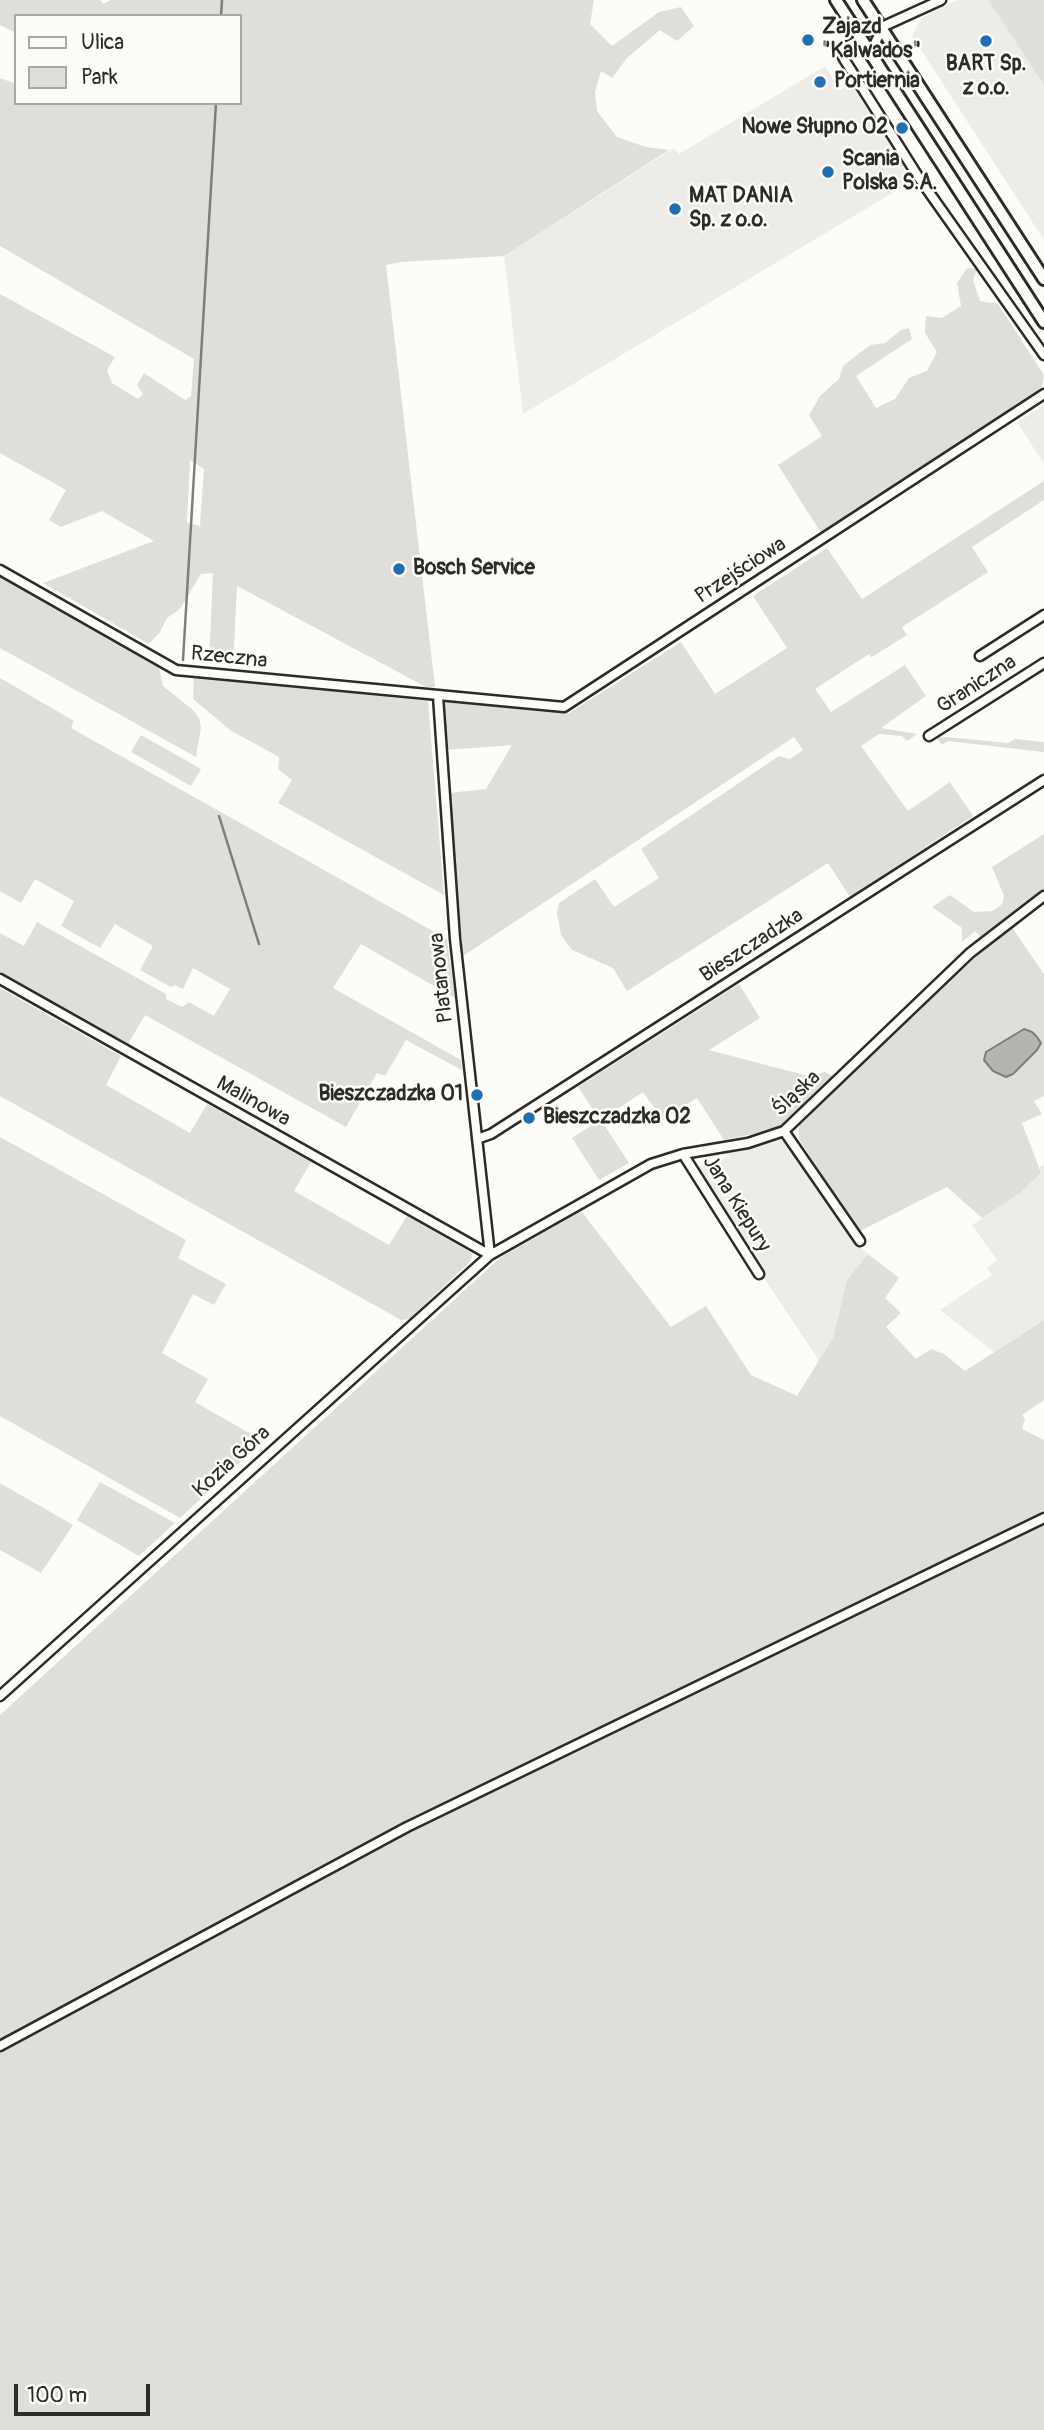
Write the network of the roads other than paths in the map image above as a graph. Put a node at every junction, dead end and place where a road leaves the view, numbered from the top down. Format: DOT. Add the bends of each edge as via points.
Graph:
graph roads {
  1 [pos="836,0"];
  2 [pos="863,0"];
  3 [pos="941,0"];
  4 [pos="849,20"];
  5 [pos="882,29"];
  6 [pos="861,39"];
  7 [pos="873,58"];
  8 [pos="1044,279"];
  9 [pos="1044,322"];
  10 [pos="1044,355"];
  11 [pos="1044,394"];
  12 [pos="0,570"];
  13 [pos="1044,615"];
  14 [pos="980,656"];
  15 [pos="1044,663"];
  16 [pos="438,696"];
  17 [pos="929,736"];
  18 [pos="1044,780"];
  19 [pos="1044,896"];
  20 [pos="0,979"];
  21 [pos="784,1131"];
  22 [pos="477,1139"];
  23 [pos="683,1154"];
  24 [pos="860,1241"];
  25 [pos="489,1255"];
  26 [pos="759,1274"];
  27 [pos="1044,1518"];
  28 [pos="0,1696"];
  29 [pos="0,2046"];
  1 -- 4 [label="main road"];
  2 -- 5 [label="main road"];
  3 -- 5 [label="street"];
  4 -- 5 [label="street" via="863,29"];
  4 -- 6 [label="main road"];
  5 -- 7 [label="street"];
  5 -- 8 [label="main road"];
  6 -- 7 [label="main road"];
  6 -- 10 [label="street" via="840,50 844,59 919,177"];
  7 -- 9 [label="main road"];
  11 -- 16 [label="street, Przejściowa" via="564,707"];
  12 -- 16 [label="street, Rzeczna" via="176,670"];
  13 -- 14 [label="street"];
  15 -- 17 [label="street, Graniczna"];
  16 -- 22 [label="street, Platanowa" via="455,939"];
  18 -- 22 [label="street, Bieszczadzka"];
  19 -- 21 [label="street, Śląska" via="970,953"];
  20 -- 25 [label="street, Malinowa"];
  21 -- 23 [label="street, Śląska"];
  21 -- 24 [label="street"];
  22 -- 25 [label="street, Platanowa"];
  23 -- 25 [label="street, Śląska" via="644,1167"];
  23 -- 26 [label="street, Jana Kiepury"];
  25 -- 28 [label="street, Kozia Góra"];
  27 -- 29 [label="street" via="407,1827"];
}
